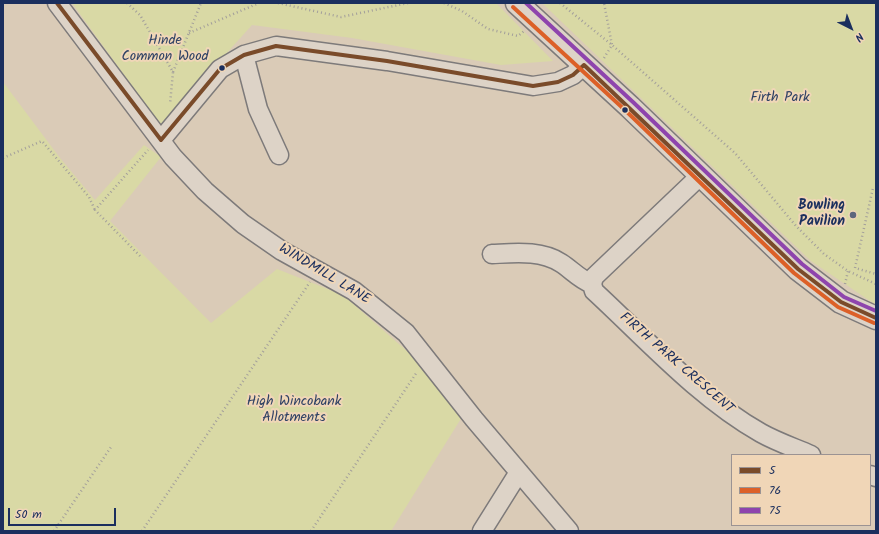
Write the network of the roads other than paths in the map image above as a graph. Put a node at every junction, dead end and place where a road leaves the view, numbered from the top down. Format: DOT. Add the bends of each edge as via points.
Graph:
graph roads {
  1 [pos="58,3"];
  2 [pos="517,3"];
  3 [pos="244,55"];
  4 [pos="589,70"];
  5 [pos="161,140"];
  6 [pos="279,155"];
  7 [pos="701,175"];
  8 [pos="492,254"];
  9 [pos="592,284"];
  10 [pos="876,318"];
  11 [pos="810,454"];
  12 [pos="519,472"];
  13 [pos="482,531"];
  14 [pos="569,531"];
  1 -- 5 [label="street, WINDMILL LANE"];
  2 -- 4 [label="main road"];
  3 -- 4 [label="street" via="276,46 387,61 533,86 558,82"];
  3 -- 5 [label="street" via="220,69"];
  3 -- 6 [label="street" via="258,109"];
  4 -- 7 [label="main road"];
  5 -- 12 [label="street, WINDMILL LANE" via="173,157 205,191 243,224 282,251 354,291 406,333"];
  7 -- 9 [label="street" via="594,277"];
  7 -- 10 [label="main road" via="798,269 841,302"];
  8 -- 9 [label="street, FIRTH PARK CRESCENT" via="539,255 561,262 578,277"];
  9 -- 11 [label="street, FIRTH PARK CRESCENT" via="594,291 694,384 733,415 762,434"];
  12 -- 13 [label="street"];
  12 -- 14 [label="street, WINDMILL LANE"];
}
